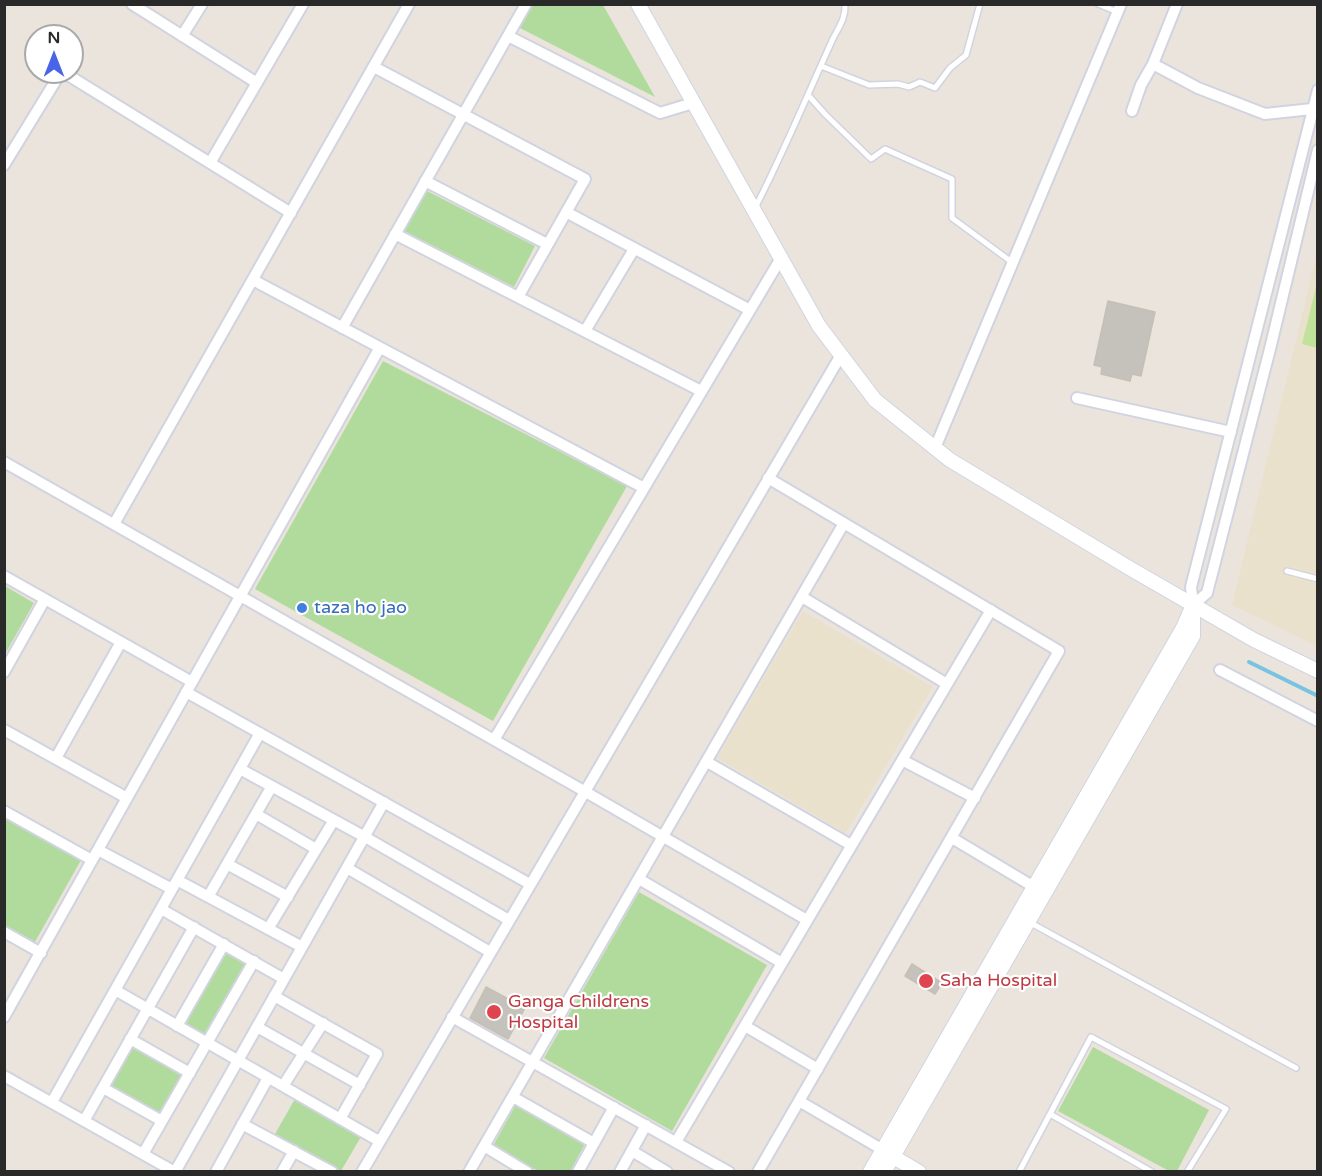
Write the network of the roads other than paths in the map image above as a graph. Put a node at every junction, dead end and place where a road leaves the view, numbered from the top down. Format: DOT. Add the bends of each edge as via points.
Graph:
graph roads {
  1 [pos="132,4"];
  2 [pos="202,4"];
  3 [pos="303,4"];
  4 [pos="409,4"];
  5 [pos="526,4"];
  6 [pos="638,4"];
  7 [pos="845,4"];
  8 [pos="980,4"];
  9 [pos="1098,4"];
  10 [pos="1178,4"];
  11 [pos="1120,8"];
  12 [pos="183,36"];
  13 [pos="508,36"];
  14 [pos="1153,64"];
  15 [pos="821,66"];
  16 [pos="374,67"];
  17 [pos="257,83"];
  18 [pos="55,84"];
  19 [pos="82,84"];
  20 [pos="1317,90"];
  21 [pos="808,95"];
  22 [pos="693,103"];
  23 [pos="1312,109"];
  24 [pos="1132,111"];
  25 [pos="464,114"];
  26 [pos="1317,150"];
  27 [pos="210,163"];
  28 [pos="4,165"];
  29 [pos="425,181"];
  30 [pos="754,210"];
  31 [pos="566,212"];
  32 [pos="291,213"];
  33 [pos="395,234"];
  34 [pos="547,244"];
  35 [pos="634,249"];
  36 [pos="781,258"];
  37 [pos="1013,263"];
  38 [pos="253,280"];
  39 [pos="518,297"];
  40 [pos="750,310"];
  41 [pos="342,328"];
  42 [pos="585,331"];
  43 [pos="379,349"];
  44 [pos="841,355"];
  45 [pos="701,391"];
  46 [pos="1077,398"];
  47 [pos="1231,432"];
  48 [pos="935,448"];
  49 [pos="4,462"];
  50 [pos="768,478"];
  51 [pos="644,488"];
  52 [pos="844,523"];
  53 [pos="114,524"];
  54 [pos="1287,571"];
  55 [pos="4,576"];
  56 [pos="1317,579"];
  57 [pos="240,596"];
  58 [pos="802,597"];
  59 [pos="45,599"];
  60 [pos="1193,605"];
  61 [pos="991,610"];
  62 [pos="121,642"];
  63 [pos="1220,670"];
  64 [pos="1317,671"];
  65 [pos="4,672"];
  66 [pos="947,684"];
  67 [pos="189,687"];
  68 [pos="1317,721"];
  69 [pos="4,730"];
  70 [pos="260,733"];
  71 [pos="494,740"];
  72 [pos="56,758"];
  73 [pos="902,760"];
  74 [pos="707,762"];
  75 [pos="240,769"];
  76 [pos="272,786"];
  77 [pos="584,791"];
  78 [pos="127,798"];
  79 [pos="975,798"];
  80 [pos="384,802"];
  81 [pos="4,811"];
  82 [pos="256,814"];
  83 [pos="334,820"];
  84 [pos="364,837"];
  85 [pos="664,837"];
  86 [pos="952,838"];
  87 [pos="852,845"];
  88 [pos="316,849"];
  89 [pos="98,850"];
  90 [pos="92,860"];
  91 [pos="227,864"];
  92 [pos="346,868"];
  93 [pos="639,879"];
  94 [pos="530,884"];
  95 [pos="175,885"];
  96 [pos="1040,891"];
  97 [pos="208,897"];
  98 [pos="288,897"];
  99 [pos="161,909"];
  100 [pos="509,920"];
  101 [pos="807,920"];
  102 [pos="1029,922"];
  103 [pos="194,927"];
  104 [pos="268,929"];
  105 [pos="4,932"];
  106 [pos="224,944"];
  107 [pos="302,947"];
  108 [pos="490,952"];
  109 [pos="40,953"];
  110 [pos="254,962"];
  111 [pos="782,963"];
  112 [pos="284,979"];
  113 [pos="115,990"];
  114 [pos="274,996"];
  115 [pos="147,1009"];
  116 [pos="5,1013"];
  117 [pos="452,1017"];
  118 [pos="323,1023"];
  119 [pos="177,1026"];
  120 [pos="745,1026"];
  121 [pos="257,1027"];
  122 [pos="130,1039"];
  123 [pos="207,1043"];
  124 [pos="303,1053"];
  125 [pos="238,1061"];
  126 [pos="533,1062"];
  127 [pos="1296,1068"];
  128 [pos="818,1069"];
  129 [pos="190,1073"];
  130 [pos="4,1076"];
  131 [pos="268,1078"];
  132 [pos="360,1085"];
  133 [pos="283,1086"];
  134 [pos="103,1088"];
  135 [pos="513,1097"];
  136 [pos="799,1101"];
  137 [pos="52,1102"];
  138 [pos="614,1107"];
  139 [pos="1050,1114"];
  140 [pos="340,1119"];
  141 [pos="84,1121"];
  142 [pos="162,1121"];
  143 [pos="243,1124"];
  144 [pos="646,1125"];
  145 [pos="380,1142"];
  146 [pos="676,1142"];
  147 [pos="594,1143"];
  148 [pos="484,1146"];
  149 [pos="294,1151"];
  150 [pos="632,1151"];
  151 [pos="888,1153"];
  152 [pos="143,1154"];
  153 [pos="712,1167"];
  154 [pos="175,1172"];
  155 [pos="216,1172"];
  156 [pos="282,1172"];
  157 [pos="332,1172"];
  158 [pos="362,1172"];
  159 [pos="469,1172"];
  160 [pos="528,1172"];
  161 [pos="578,1172"];
  162 [pos="620,1172"];
  163 [pos="667,1172"];
  164 [pos="729,1172"];
  165 [pos="758,1172"];
  166 [pos="870,1172"];
  167 [pos="884,1172"];
  168 [pos="919,1172"];
  169 [pos="1019,1172"];
  170 [pos="1152,1172"];
  171 [pos="1187,1172"];
  1 -- 12 [label="street"];
  2 -- 12 [label="street"];
  3 -- 17 [label="street"];
  4 -- 16 [label="street"];
  5 -- 13 [label="street"];
  6 -- 22 [label="street"];
  7 -- 15 [label="lane" via="846,15"];
  8 -- 15 [label="lane" via="966,55 935,88 921,82 909,87 869,86"];
  9 -- 11 [label="lane"];
  10 -- 14 [label="street"];
  11 -- 37 [label="street"];
  12 -- 17 [label="street"];
  13 -- 22 [label="street" via="660,113"];
  13 -- 25 [label="street"];
  14 -- 23 [label="street" via="1198,88 1265,114"];
  14 -- 24 [label="street"];
  15 -- 21 [label="lane"];
  16 -- 25 [label="street"];
  16 -- 32 [label="street"];
  17 -- 27 [label="street"];
  18 -- 28 [label="street"];
  19 -- 27 [label="street"];
  20 -- 23 [label="street"];
  21 -- 30 [label="lane"];
  21 -- 37 [label="lane" via="871,159 885,149 952,179 952,219"];
  22 -- 30 [label="street"];
  23 -- 47 [label="street"];
  25 -- 29 [label="street"];
  25 -- 31 [label="street" via="585,178"];
  26 -- 60 [label="street" via="1207,593"];
  27 -- 32 [label="street"];
  29 -- 33 [label="street"];
  29 -- 34 [label="street"];
  30 -- 36 [label="street"];
  31 -- 34 [label="street"];
  31 -- 35 [label="street"];
  32 -- 38 [label="street"];
  33 -- 39 [label="street"];
  33 -- 41 [label="street"];
  34 -- 39 [label="street"];
  35 -- 40 [label="street"];
  35 -- 42 [label="street"];
  36 -- 40 [label="street"];
  36 -- 44 [label="street" via="819,326"];
  37 -- 48 [label="street"];
  38 -- 41 [label="street"];
  38 -- 53 [label="street"];
  39 -- 42 [label="street"];
  40 -- 45 [label="street"];
  41 -- 43 [label="street"];
  42 -- 45 [label="street"];
  43 -- 51 [label="street"];
  43 -- 57 [label="street"];
  44 -- 48 [label="street" via="875,400"];
  44 -- 50 [label="street"];
  45 -- 51 [label="street"];
  46 -- 47 [label="street"];
  47 -- 60 [label="street" via="1191,586"];
  48 -- 60 [label="street"];
  49 -- 53 [label="street"];
  50 -- 52 [label="street"];
  50 -- 77 [label="street"];
  51 -- 71 [label="street"];
  52 -- 58 [label="street"];
  52 -- 61 [label="street"];
  53 -- 57 [label="street"];
  54 -- 56 [label="lane"];
  55 -- 59 [label="street"];
  57 -- 67 [label="street"];
  57 -- 71 [label="street"];
  58 -- 66 [label="street"];
  58 -- 74 [label="street"];
  59 -- 62 [label="street"];
  59 -- 65 [label="street"];
  60 -- 64 [label="street"];
  60 -- 96 [label="street" via="1193,636"];
  61 -- 66 [label="street"];
  61 -- 79 [label="street" via="1059,651"];
  62 -- 67 [label="street"];
  62 -- 72 [label="street"];
  63 -- 68 [label="street"];
  66 -- 73 [label="street"];
  67 -- 70 [label="street"];
  67 -- 78 [label="street"];
  69 -- 72 [label="street"];
  70 -- 75 [label="street"];
  70 -- 80 [label="street"];
  71 -- 77 [label="street"];
  72 -- 78 [label="street"];
  73 -- 79 [label="street"];
  73 -- 87 [label="street"];
  74 -- 85 [label="street"];
  74 -- 87 [label="street"];
  75 -- 76 [label="street"];
  75 -- 95 [label="street"];
  76 -- 82 [label="street"];
  76 -- 83 [label="street"];
  77 -- 85 [label="street"];
  77 -- 94 [label="street"];
  78 -- 89 [label="street"];
  79 -- 86 [label="street"];
  80 -- 84 [label="street"];
  80 -- 94 [label="street"];
  81 -- 90 [label="street"];
  82 -- 88 [label="street"];
  82 -- 91 [label="street"];
  83 -- 84 [label="street"];
  83 -- 88 [label="street"];
  84 -- 92 [label="street"];
  84 -- 100 [label="street"];
  85 -- 93 [label="street"];
  85 -- 101 [label="street"];
  86 -- 96 [label="street"];
  86 -- 128 [label="street"];
  87 -- 101 [label="street"];
  88 -- 98 [label="street"];
  89 -- 90 [label="street"];
  89 -- 95 [label="street"];
  90 -- 109 [label="street"];
  91 -- 97 [label="street"];
  91 -- 98 [label="street"];
  92 -- 107 [label="street"];
  92 -- 108 [label="street"];
  93 -- 111 [label="street"];
  93 -- 126 [label="street"];
  94 -- 100 [label="street"];
  95 -- 97 [label="street"];
  95 -- 99 [label="street"];
  96 -- 102 [label="street"];
  96 -- 151 [label="street"];
  97 -- 104 [label="street"];
  98 -- 104 [label="street"];
  99 -- 103 [label="street"];
  99 -- 113 [label="street"];
  100 -- 108 [label="street"];
  101 -- 111 [label="street"];
  102 -- 127 [label="lane"];
  102 -- 151 [label="street"];
  103 -- 106 [label="street"];
  103 -- 115 [label="street"];
  104 -- 107 [label="street"];
  105 -- 109 [label="street"];
  106 -- 110 [label="street"];
  106 -- 119 [label="street"];
  107 -- 112 [label="street"];
  108 -- 117 [label="street"];
  109 -- 116 [label="street"];
  110 -- 112 [label="street"];
  110 -- 123 [label="street"];
  111 -- 120 [label="street"];
  112 -- 114 [label="street"];
  113 -- 115 [label="street"];
  113 -- 137 [label="street"];
  114 -- 118 [label="street"];
  114 -- 121 [label="street"];
  115 -- 119 [label="street"];
  115 -- 122 [label="street"];
  117 -- 126 [label="street"];
  117 -- 145 [label="street"];
  118 -- 124 [label="street"];
  118 -- 132 [label="street" via="377,1054"];
  119 -- 123 [label="street"];
  120 -- 128 [label="street"];
  120 -- 146 [label="street"];
  121 -- 124 [label="street"];
  121 -- 125 [label="street"];
  122 -- 129 [label="street"];
  122 -- 134 [label="street"];
  123 -- 125 [label="street"];
  123 -- 129 [label="street"];
  124 -- 132 [label="street"];
  124 -- 133 [label="street"];
  125 -- 131 [label="street"];
  125 -- 154 [label="street"];
  126 -- 135 [label="street"];
  126 -- 138 [label="street"];
  128 -- 136 [label="street"];
  129 -- 142 [label="street"];
  130 -- 137 [label="street"];
  131 -- 133 [label="street"];
  131 -- 143 [label="street"];
  132 -- 140 [label="street"];
  133 -- 140 [label="street"];
  134 -- 141 [label="street"];
  134 -- 142 [label="street"];
  135 -- 147 [label="street"];
  135 -- 148 [label="street"];
  136 -- 151 [label="street"];
  136 -- 165 [label="street"];
  137 -- 141 [label="street"];
  138 -- 144 [label="street"];
  138 -- 147 [label="street"];
  139 -- 169 [label="lane"];
  139 -- 170 [label="lane"];
  139 -- 171 [label="lane" via="1091,1037 1226,1109"];
  140 -- 145 [label="street"];
  141 -- 152 [label="street"];
  142 -- 152 [label="street"];
  143 -- 149 [label="street"];
  143 -- 155 [label="street"];
  144 -- 146 [label="street"];
  144 -- 150 [label="street"];
  145 -- 158 [label="street"];
  146 -- 153 [label="street"];
  147 -- 161 [label="street"];
  148 -- 159 [label="street"];
  148 -- 160 [label="street"];
  149 -- 156 [label="street"];
  149 -- 157 [label="street"];
  150 -- 162 [label="street"];
  150 -- 163 [label="street"];
  151 -- 166 [label="street"];
  151 -- 167 [label="street"];
  151 -- 168 [label="street"];
  152 -- 154 [label="street"];
  153 -- 164 [label="street"];
}
